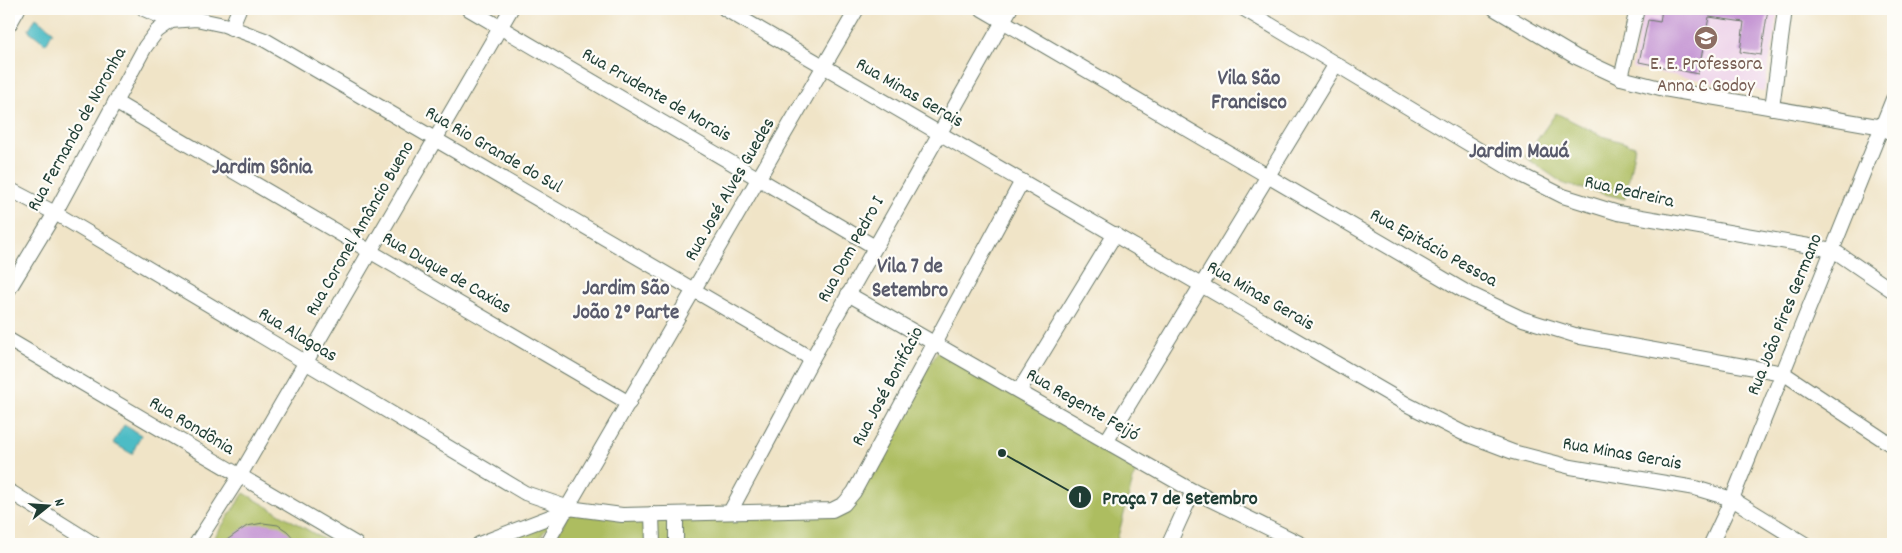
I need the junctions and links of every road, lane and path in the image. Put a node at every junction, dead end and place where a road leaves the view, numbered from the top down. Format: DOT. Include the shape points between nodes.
graph roads {
  1 [pos="18,9"];
  2 [pos="144,9"];
  3 [pos="239,9"];
  4 [pos="469,9"];
  5 [pos="511,9"];
  6 [pos="725,9"];
  7 [pos="857,9"];
  8 [pos="982,9"];
  9 [pos="1246,9"];
  10 [pos="1495,9"];
  11 [pos="1637,9"];
  12 [pos="1786,9"];
  13 [pos="1006,15"];
  14 [pos="171,21"];
  15 [pos="9,25"];
  16 [pos="500,27"];
  17 [pos="231,28"];
  18 [pos="1336,64"];
  19 [pos="824,66"];
  20 [pos="1622,78"];
  21 [pos="1893,100"];
  22 [pos="115,102"];
  23 [pos="1772,108"];
  24 [pos="1888,130"];
  25 [pos="939,133"];
  26 [pos="435,140"];
  27 [pos="1268,176"];
  28 [pos="759,178"];
  29 [pos="1022,181"];
  30 [pos="9,188"];
  31 [pos="55,213"];
  32 [pos="1114,234"];
  33 [pos="875,247"];
  34 [pos="1833,250"];
  35 [pos="370,251"];
  36 [pos="1201,285"];
  37 [pos="9,289"];
  38 [pos="1893,290"];
  39 [pos="694,291"];
  40 [pos="848,294"];
  41 [pos="9,340"];
  42 [pos="935,343"];
  43 [pos="812,359"];
  44 [pos="305,363"];
  45 [pos="1783,373"];
  46 [pos="1019,391"];
  47 [pos="629,403"];
  48 [pos="1106,442"];
  49 [pos="1893,446"];
  50 [pos="239,477"];
  51 [pos="1193,491"];
  52 [pos="9,492"];
  53 [pos="1732,499"];
  54 [pos="844,504"];
  55 [pos="568,509"];
  56 [pos="730,512"];
  57 [pos="652,514"];
  58 [pos="676,514"];
  59 [pos="94,544"];
  60 [pos="196,544"];
  61 [pos="356,544"];
  62 [pos="479,544"];
  63 [pos="546,544"];
  64 [pos="653,544"];
  65 [pos="676,544"];
  66 [pos="1169,544"];
  67 [pos="1301,544"];
  68 [pos="1711,544"];
  69 [pos="1805,544"];
  1 -- 15 [label="street"];
  2 -- 14 [label="street, Rua Rio Grande do Sul"];
  3 -- 17 [label="street"];
  4 -- 16 [label="street, Rua Prudente de Morais"];
  5 -- 16 [label="street, Rua Coronel Amâncio Bueno"];
  6 -- 19 [label="street, Rua Minas Gerais"];
  7 -- 19 [label="street, Rua José Alves Guedes"];
  8 -- 13 [label="street, Rua Epitácio Pessoa"];
  9 -- 18 [label="street, Rua Pedreira"];
  10 -- 20 [label="street" via="1576,56"];
  11 -- 20 [label="street"];
  12 -- 23 [label="street"];
  13 -- 25 [label="street, Rua Dom Pedro I"];
  13 -- 27 [label="street, Rua Epitácio Pessoa"];
  14 -- 17 [label="street, Rua Rio Grande do Sul" via="196,19"];
  14 -- 22 [label="street, Rua Fernando de Noronha" via="157,31 145,47"];
  16 -- 26 [label="street, Rua Coronel Amâncio Bueno"];
  16 -- 28 [label="street, Rua Prudente de Morais"];
  17 -- 26 [label="street, Rua Rio Grande do Sul" via="265,40"];
  18 -- 27 [label="street"];
  18 -- 34 [label="street, Rua Pedreira" via="1519,174 1563,196 1618,213"];
  19 -- 25 [label="street, Rua Minas Gerais"];
  19 -- 28 [label="street, Rua José Alves Guedes"];
  20 -- 23 [label="street" via="1664,89"];
  21 -- 24 [label="street, Rua João Pires Germano"];
  22 -- 31 [label="street, Rua Fernando de Noronha"];
  22 -- 35 [label="street, Rua Duque de Caxias"];
  23 -- 24 [label="street"];
  24 -- 34 [label="street, Rua João Pires Germano"];
  25 -- 29 [label="street, Rua Minas Gerais"];
  25 -- 33 [label="street, Rua Dom Pedro I"];
  26 -- 35 [label="street, Rua Coronel Amâncio Bueno"];
  26 -- 39 [label="street, Rua Rio Grande do Sul"];
  27 -- 36 [label="street"];
  27 -- 45 [label="street, Rua Epitácio Pessoa" via="1466,292 1523,319 1581,337"];
  28 -- 33 [label="street, Rua Prudente de Morais"];
  28 -- 39 [label="street, Rua José Alves Guedes"];
  29 -- 32 [label="street, Rua Minas Gerais"];
  29 -- 42 [label="street, Rua José Bonifácio"];
  30 -- 31 [label="street, Rua Alagoas"];
  31 -- 37 [label="street, Rua Fernando de Noronha"];
  31 -- 44 [label="street, Rua Alagoas"];
  32 -- 36 [label="street, Rua Minas Gerais"];
  32 -- 46 [label="street"];
  33 -- 40 [label="street, Rua Dom Pedro I"];
  34 -- 38 [label="street, Rua Pedreira"];
  34 -- 45 [label="street, Rua João Pires Germano"];
  35 -- 44 [label="street, Rua Coronel Amâncio Bueno"];
  35 -- 47 [label="street, Rua Duque de Caxias"];
  36 -- 48 [label="street"];
  36 -- 53 [label="street, Rua Minas Gerais" via="1408,405 1463,433 1513,452 1571,467 1695,488"];
  39 -- 43 [label="street, Rua Rio Grande do Sul"];
  39 -- 47 [label="street, Rua José Alves Guedes"];
  40 -- 42 [label="street, Rua Regente Feijó"];
  40 -- 43 [label="street, Rua Dom Pedro I"];
  41 -- 50 [label="street, Rua Rondônia"];
  42 -- 46 [label="street, Rua Regente Feijó"];
  42 -- 54 [label="street, Rua José Bonifácio" via="854,492"];
  43 -- 56 [label="street, Rua Dom Pedro I"];
  44 -- 50 [label="street, Rua Coronel Amâncio Bueno"];
  44 -- 55 [label="street, Rua Alagoas" via="525,493"];
  45 -- 49 [label="street, Rua Epitácio Pessoa"];
  45 -- 53 [label="street, Rua João Pires Germano"];
  46 -- 48 [label="street, Rua Regente Feijó"];
  47 -- 55 [label="street, Rua José Alves Guedes"];
  48 -- 51 [label="street, Rua Regente Feijó"];
  50 -- 60 [label="street, Rua Coronel Amâncio Bueno"];
  50 -- 61 [label="street, Rua Rondônia"];
  51 -- 66 [label="street"];
  51 -- 67 [label="street, Rua Regente Feijó"];
  52 -- 59 [label="street"];
  53 -- 68 [label="street, Rua João Pires Germano"];
  53 -- 69 [label="street, Rua Minas Gerais"];
  54 -- 56 [label="street, Rua Alagoas" via="832,510"];
  55 -- 57 [label="street, Rua Alagoas" via="622,515"];
  55 -- 62 [label="street"];
  55 -- 63 [label="street, Rua José Alves Guedes"];
  56 -- 58 [label="street, Rua Alagoas"];
  57 -- 58 [label="street, Rua Alagoas"];
  57 -- 64 [label="street"];
  58 -- 65 [label="street"];
}
